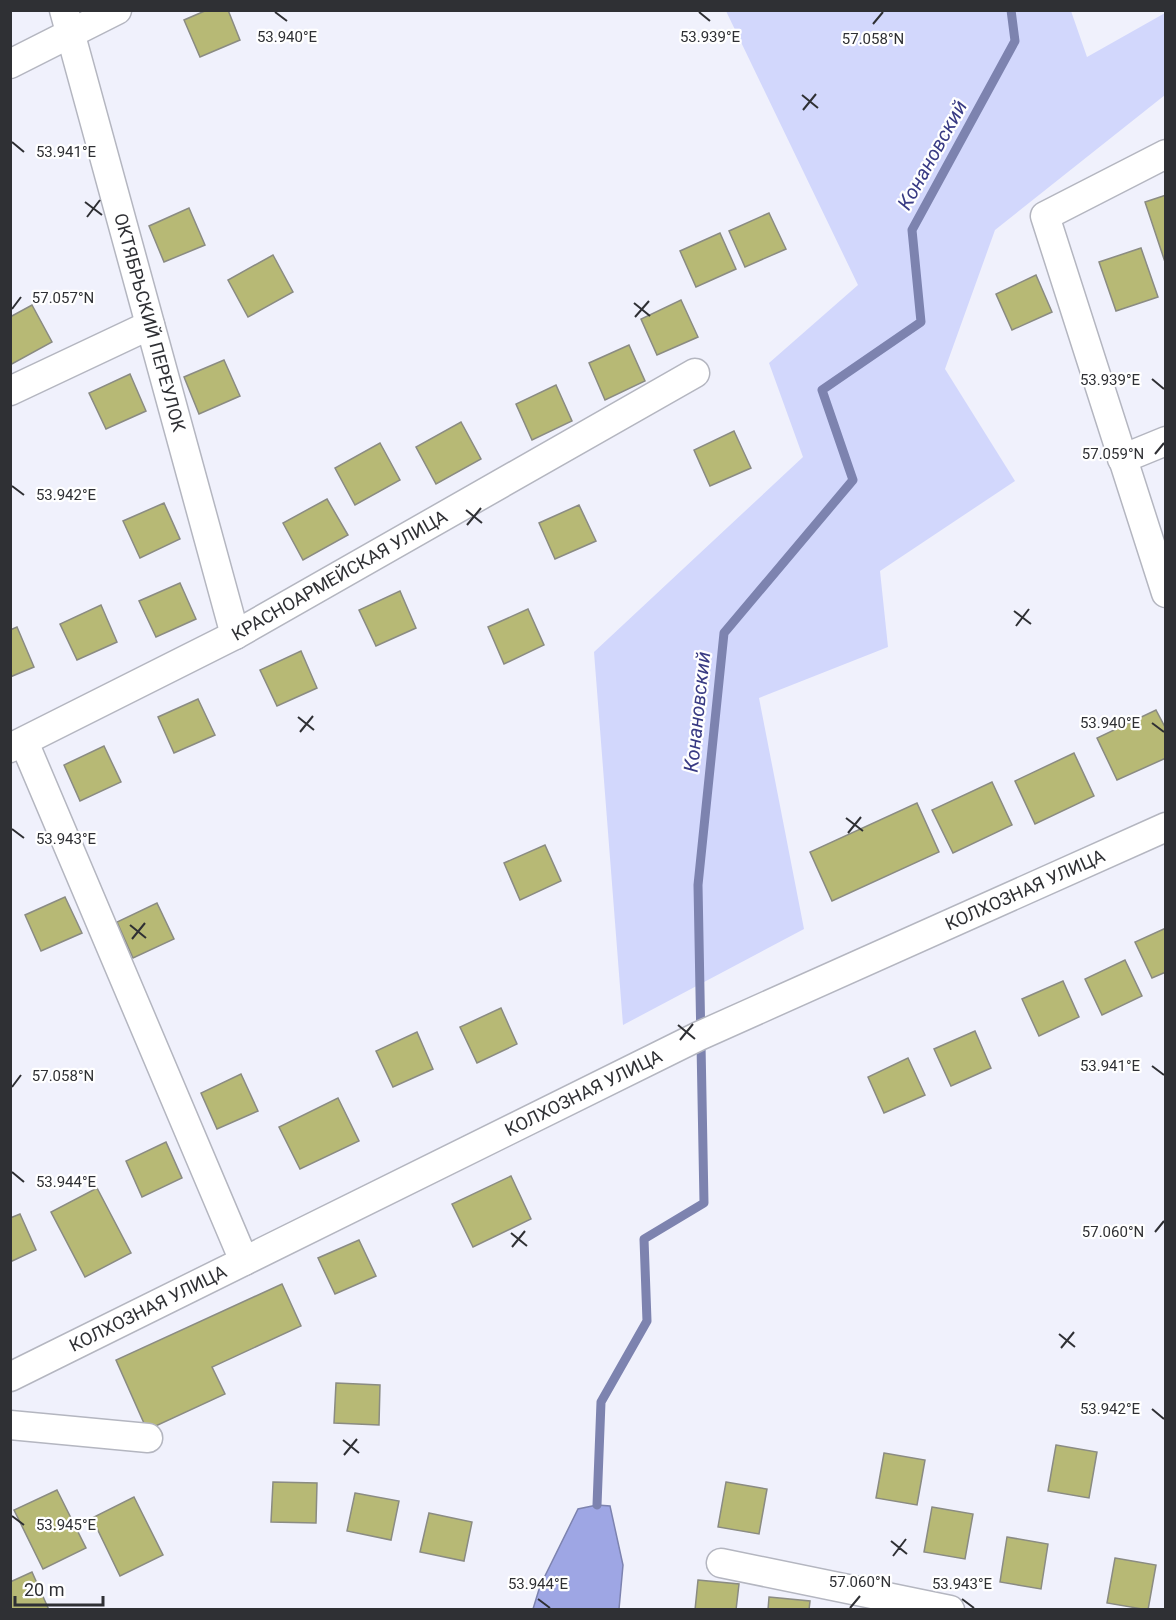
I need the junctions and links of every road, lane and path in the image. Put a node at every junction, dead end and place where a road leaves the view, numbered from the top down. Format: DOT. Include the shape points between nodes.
graph roads {
  1 [pos="117,10"];
  2 [pos="67,22"];
  3 [pos="10,64"];
  4 [pos="1166,154"];
  5 [pos="150,325"];
  6 [pos="695,373"];
  7 [pos="10,391"];
  8 [pos="1166,441"];
  9 [pos="1122,459"];
  10 [pos="1166,593"];
  11 [pos="235,635"];
  12 [pos="17,745"];
  13 [pos="1166,827"];
  14 [pos="244,1261"];
  15 [pos="10,1377"];
  16 [pos="10,1425"];
  17 [pos="148,1438"];
  18 [pos="721,1563"];
  19 [pos="950,1610"];
  1 -- 2 [label="street"];
  2 -- 3 [label="street"];
  2 -- 5 [label="street, ОКТЯБРЬСКИЙ ПЕРЕУЛОК"];
  4 -- 9 [label="street" via="1045,216"];
  5 -- 7 [label="street"];
  5 -- 11 [label="street, ОКТЯБРЬСКИЙ ПЕРЕУЛОК"];
  6 -- 11 [label="street, КРАСНОАРМЕЙСКАЯ УЛИЦА"];
  8 -- 9 [label="street"];
  9 -- 10 [label="street"];
  11 -- 12 [label="street, КРАСНОАРМЕЙСКАЯ УЛИЦА"];
  12 -- 14 [label="street"];
  13 -- 14 [label="street, КОЛХОЗНАЯ УЛИЦА" via="709,1031"];
  14 -- 15 [label="street, КОЛХОЗНАЯ УЛИЦА"];
  16 -- 17 [label="street"];
  18 -- 19 [label="street"];
}
